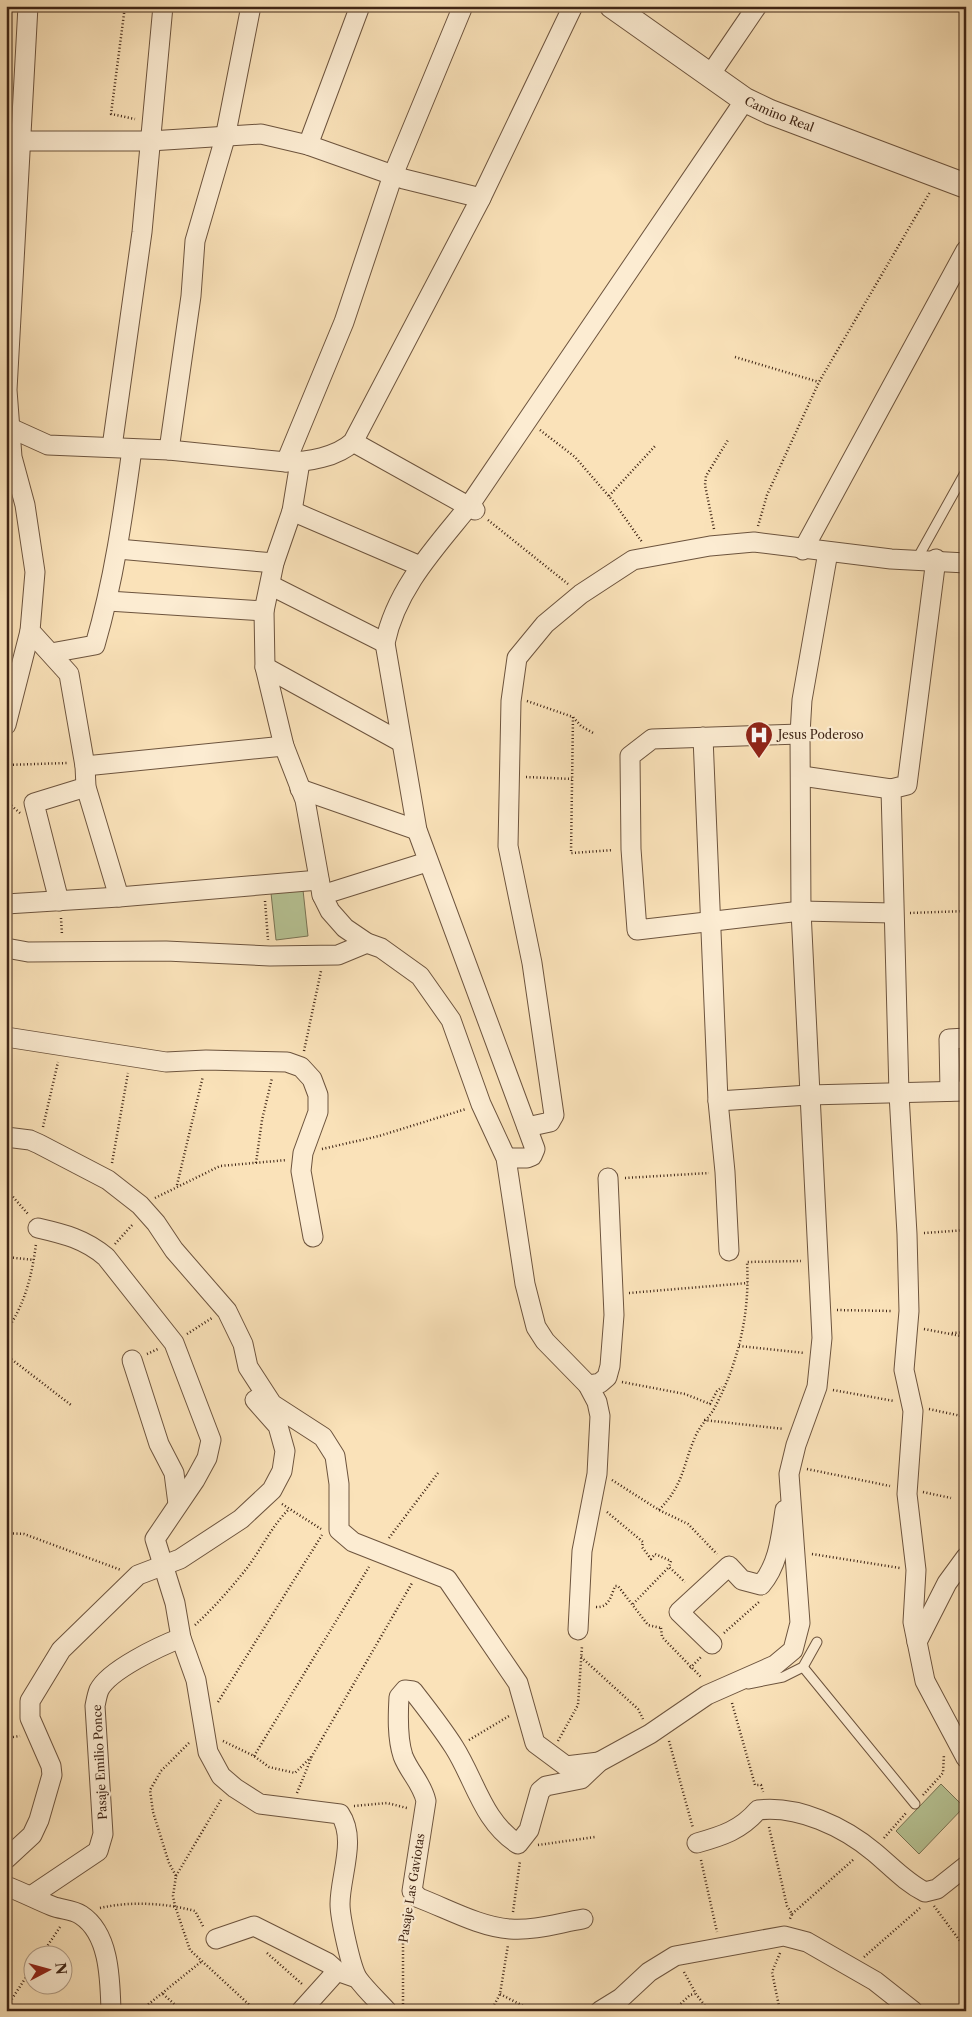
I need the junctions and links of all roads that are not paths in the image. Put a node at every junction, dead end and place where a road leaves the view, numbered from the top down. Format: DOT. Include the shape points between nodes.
graph roads {
  1 [pos="28,6"];
  2 [pos="163,6"];
  3 [pos="251,6"];
  4 [pos="360,6"];
  5 [pos="463,6"];
  6 [pos="573,6"];
  7 [pos="612,6"];
  8 [pos="757,6"];
  9 [pos="710,75"];
  10 [pos="745,100"];
  11 [pos="225,138"];
  12 [pos="13,141"];
  13 [pos="150,141"];
  14 [pos="308,145"];
  15 [pos="393,175"];
  16 [pos="966,186"];
  17 [pos="481,198"];
  18 [pos="966,250"];
  19 [pos="8,427"];
  20 [pos="353,442"];
  21 [pos="112,447"];
  22 [pos="132,448"];
  23 [pos="170,450"];
  24 [pos="293,462"];
  25 [pos="966,471"];
  26 [pos="472,508"];
  27 [pos="292,511"];
  28 [pos="118,550"];
  29 [pos="803,550"];
  30 [pos="828,552"];
  31 [pos="916,559"];
  32 [pos="936,559"];
  33 [pos="966,563"];
  34 [pos="274,564"];
  35 [pos="420,566"];
  36 [pos="270,585"];
  37 [pos="108,601"];
  38 [pos="264,611"];
  39 [pos="30,631"];
  40 [pos="385,643"];
  41 [pos="51,653"];
  42 [pos="265,667"];
  43 [pos="6,724"];
  44 [pos="800,734"];
  45 [pos="703,736"];
  46 [pos="401,742"];
  47 [pos="284,746"];
  48 [pos="85,764"];
  49 [pos="802,776"];
  50 [pos="86,787"];
  51 [pos="300,789"];
  52 [pos="891,789"];
  53 [pos="417,830"];
  54 [pos="428,862"];
  55 [pos="320,887"];
  56 [pos="118,898"];
  57 [pos="59,901"];
  58 [pos="6,904"];
  59 [pos="801,911"];
  60 [pos="893,913"];
  61 [pos="710,922"];
  62 [pos="367,943"];
  63 [pos="6,948"];
  64 [pos="6,1037"];
  65 [pos="966,1038"];
  66 [pos="958,1091"];
  67 [pos="899,1094"];
  68 [pos="809,1096"];
  69 [pos="718,1101"];
  70 [pos="527,1127"];
  71 [pos="6,1137"];
  72 [pos="506,1158"];
  73 [pos="608,1178"];
  74 [pos="38,1228"];
  75 [pos="313,1237"];
  76 [pos="729,1251"];
  77 [pos="132,1360"];
  78 [pos="248,1367"];
  79 [pos="588,1386"];
  80 [pos="790,1470"];
  81 [pos="178,1504"];
  82 [pos="966,1556"];
  83 [pos="162,1566"];
  84 [pos="578,1630"];
  85 [pos="181,1638"];
  86 [pos="817,1642"];
  87 [pos="917,1642"];
  88 [pos="712,1644"];
  89 [pos="803,1667"];
  90 [pos="728,1687"];
  91 [pos="966,1758"];
  92 [pos="599,1762"];
  93 [pos="915,1804"];
  94 [pos="697,1843"];
  95 [pos="6,1859"];
  96 [pos="966,1866"];
  97 [pos="6,1886"];
  98 [pos="31,1896"];
  99 [pos="583,1919"];
  100 [pos="216,1939"];
  101 [pos="338,1971"];
  102 [pos="357,1978"];
  103 [pos="111,2011"];
  104 [pos="301,2011"];
  105 [pos="386,2011"];
  106 [pos="600,2011"];
  107 [pos="913,2011"];
  1 -- 12 [label="street"];
  2 -- 13 [label="street"];
  3 -- 11 [label="street"];
  4 -- 14 [label="street"];
  5 -- 15 [label="street"];
  6 -- 17 [label="street"];
  7 -- 9 [label="street, Camino Real"];
  8 -- 9 [label="street"];
  9 -- 10 [label="street, Camino Real"];
  10 -- 16 [label="street, Camino Real"];
  10 -- 26 [label="street" via="527,420"];
  11 -- 13 [label="street"];
  11 -- 14 [label="street" via="261,134"];
  11 -- 23 [label="street" via="195,241 191,296"];
  12 -- 13 [label="street"];
  12 -- 19 [label="street"];
  13 -- 21 [label="street" via="142,232"];
  14 -- 15 [label="street"];
  15 -- 17 [label="street"];
  15 -- 24 [label="street"];
  17 -- 20 [label="street"];
  18 -- 29 [label="street"];
  19 -- 21 [label="street" via="48,445"];
  19 -- 39 [label="street" via="35,572"];
  20 -- 24 [label="street" via="344,450"];
  20 -- 26 [label="street"];
  21 -- 22 [label="street"];
  22 -- 23 [label="street"];
  22 -- 28 [label="street"];
  23 -- 24 [label="street"];
  24 -- 27 [label="street"];
  25 -- 31 [label="lane"];
  26 -- 35 [label="street"];
  27 -- 34 [label="street"];
  27 -- 35 [label="street"];
  28 -- 34 [label="street"];
  28 -- 37 [label="street"];
  29 -- 30 [label="street"];
  29 -- 70 [label="street" via="754,542 633,560 581,594 545,624 517,658 512,696 508,846 532,963 554,1115 550,1122"];
  30 -- 31 [label="street"];
  30 -- 44 [label="street" via="802,700"];
  31 -- 32 [label="street"];
  32 -- 33 [label="street"];
  32 -- 52 [label="street" via="907,785"];
  34 -- 36 [label="street"];
  35 -- 40 [label="street" via="388,627"];
  36 -- 38 [label="street"];
  36 -- 40 [label="street"];
  37 -- 38 [label="street"];
  37 -- 41 [label="street" via="95,645"];
  38 -- 42 [label="street"];
  39 -- 41 [label="street"];
  39 -- 43 [label="street"];
  40 -- 46 [label="street"];
  41 -- 48 [label="street" via="69,674"];
  42 -- 46 [label="street"];
  42 -- 47 [label="street"];
  44 -- 45 [label="street"];
  44 -- 49 [label="street"];
  45 -- 61 [label="street"];
  45 -- 61 [label="street" via="652,739 630,756 631,849 637,930"];
  46 -- 53 [label="street"];
  47 -- 48 [label="street"];
  47 -- 51 [label="street"];
  48 -- 50 [label="street"];
  49 -- 52 [label="street"];
  49 -- 59 [label="street"];
  50 -- 56 [label="street"];
  50 -- 57 [label="street" via="34,803"];
  51 -- 53 [label="street"];
  51 -- 55 [label="street" via="305,800"];
  52 -- 60 [label="street"];
  53 -- 54 [label="street"];
  54 -- 55 [label="street"];
  54 -- 70 [label="street"];
  55 -- 56 [label="street" via="263,884"];
  55 -- 62 [label="street" via="330,911 345,928"];
  56 -- 57 [label="street"];
  57 -- 58 [label="street"];
  59 -- 60 [label="street"];
  59 -- 61 [label="street"];
  59 -- 68 [label="street"];
  60 -- 67 [label="street"];
  61 -- 69 [label="street"];
  62 -- 63 [label="street" via="338,955 270,956 166,951 28,952"];
  62 -- 72 [label="street" via="407,964 435,994 451,1020 481,1104"];
  64 -- 75 [label="street" via="166,1062 287,1062 301,1067 312,1079 318,1095 318,1112 301,1171"];
  65 -- 66 [label="street" via="949,1039"];
  66 -- 67 [label="street"];
  67 -- 68 [label="street"];
  67 -- 87 [label="street" via="907,1234 908,1319 904,1370 912,1405 908,1490 916,1570 913,1622"];
  68 -- 69 [label="street"];
  68 -- 80 [label="street" via="821,1309 820,1355 817,1387"];
  69 -- 76 [label="street"];
  70 -- 72 [label="street" via="535,1149 532,1156"];
  71 -- 78 [label="street" via="40,1144 108,1180 139,1204 227,1311 243,1344"];
  72 -- 79 [label="street" via="525,1284 536,1327 545,1341"];
  73 -- 79 [label="street" via="613,1294 610,1366 607,1377"];
  74 -- 81 [label="street" via="73,1236 106,1257 174,1343 211,1440 207,1458"];
  77 -- 81 [label="street" via="158,1444 174,1473"];
  78 -- 83 [label="street" via="255,1400 278,1426 284,1451 282,1471 268,1494 241,1519 180,1559"];
  78 -- 92 [label="street" via="272,1404 323,1437 335,1456 339,1530 353,1542 377,1553 447,1579 518,1683 535,1742 566,1766"];
  79 -- 84 [label="street" via="600,1416 596,1474 582,1551"];
  80 -- 88 [label="street" via="780,1547 768,1577 761,1585 753,1584 742,1580 729,1566 679,1612"];
  80 -- 90 [label="street" via="800,1623 793,1650 775,1665"];
  81 -- 83 [label="street" via="155,1539"];
  82 -- 87 [label="street"];
  83 -- 85 [label="street"];
  83 -- 95 [label="street" via="138,1575 61,1650 30,1701 30,1718 52,1775 32,1835"];
  85 -- 98 [label="street, Pasaje Emilio Ponce" via="152,1649 108,1679 99,1690 95,1706 103,1834 98,1851"];
  85 -- 102 [label="street" via="210,1733 208,1752 221,1776 260,1804 340,1814 347,1824 340,1905"];
  86 -- 89 [label="lane"];
  87 -- 91 [label="street" via="925,1680"];
  89 -- 90 [label="lane" via="783,1677"];
  89 -- 93 [label="lane"];
  90 -- 92 [label="street" via="707,1695 657,1729"];
  92 -- 99 [label="street, Pasaje Las Gaviotas" via="581,1779 546,1786 540,1791 529,1830 518,1844 486,1811 455,1748 413,1691 404,1690 399,1697 403,1757 424,1790 426,1801 412,1891 419,1898 510,1929"];
  94 -- 96 [label="street" via="725,1835 747,1824 758,1810 771,1808 792,1810 824,1822 874,1851 927,1896"];
  97 -- 98 [label="street"];
  98 -- 103 [label="street" via="77,1913 98,1934 109,1970"];
  100 -- 101 [label="street" via="254,1926"];
  101 -- 102 [label="street"];
  101 -- 104 [label="street"];
  102 -- 105 [label="street"];
  106 -- 107 [label="street" via="675,1956 784,1936 807,1942 851,1967"];
}
